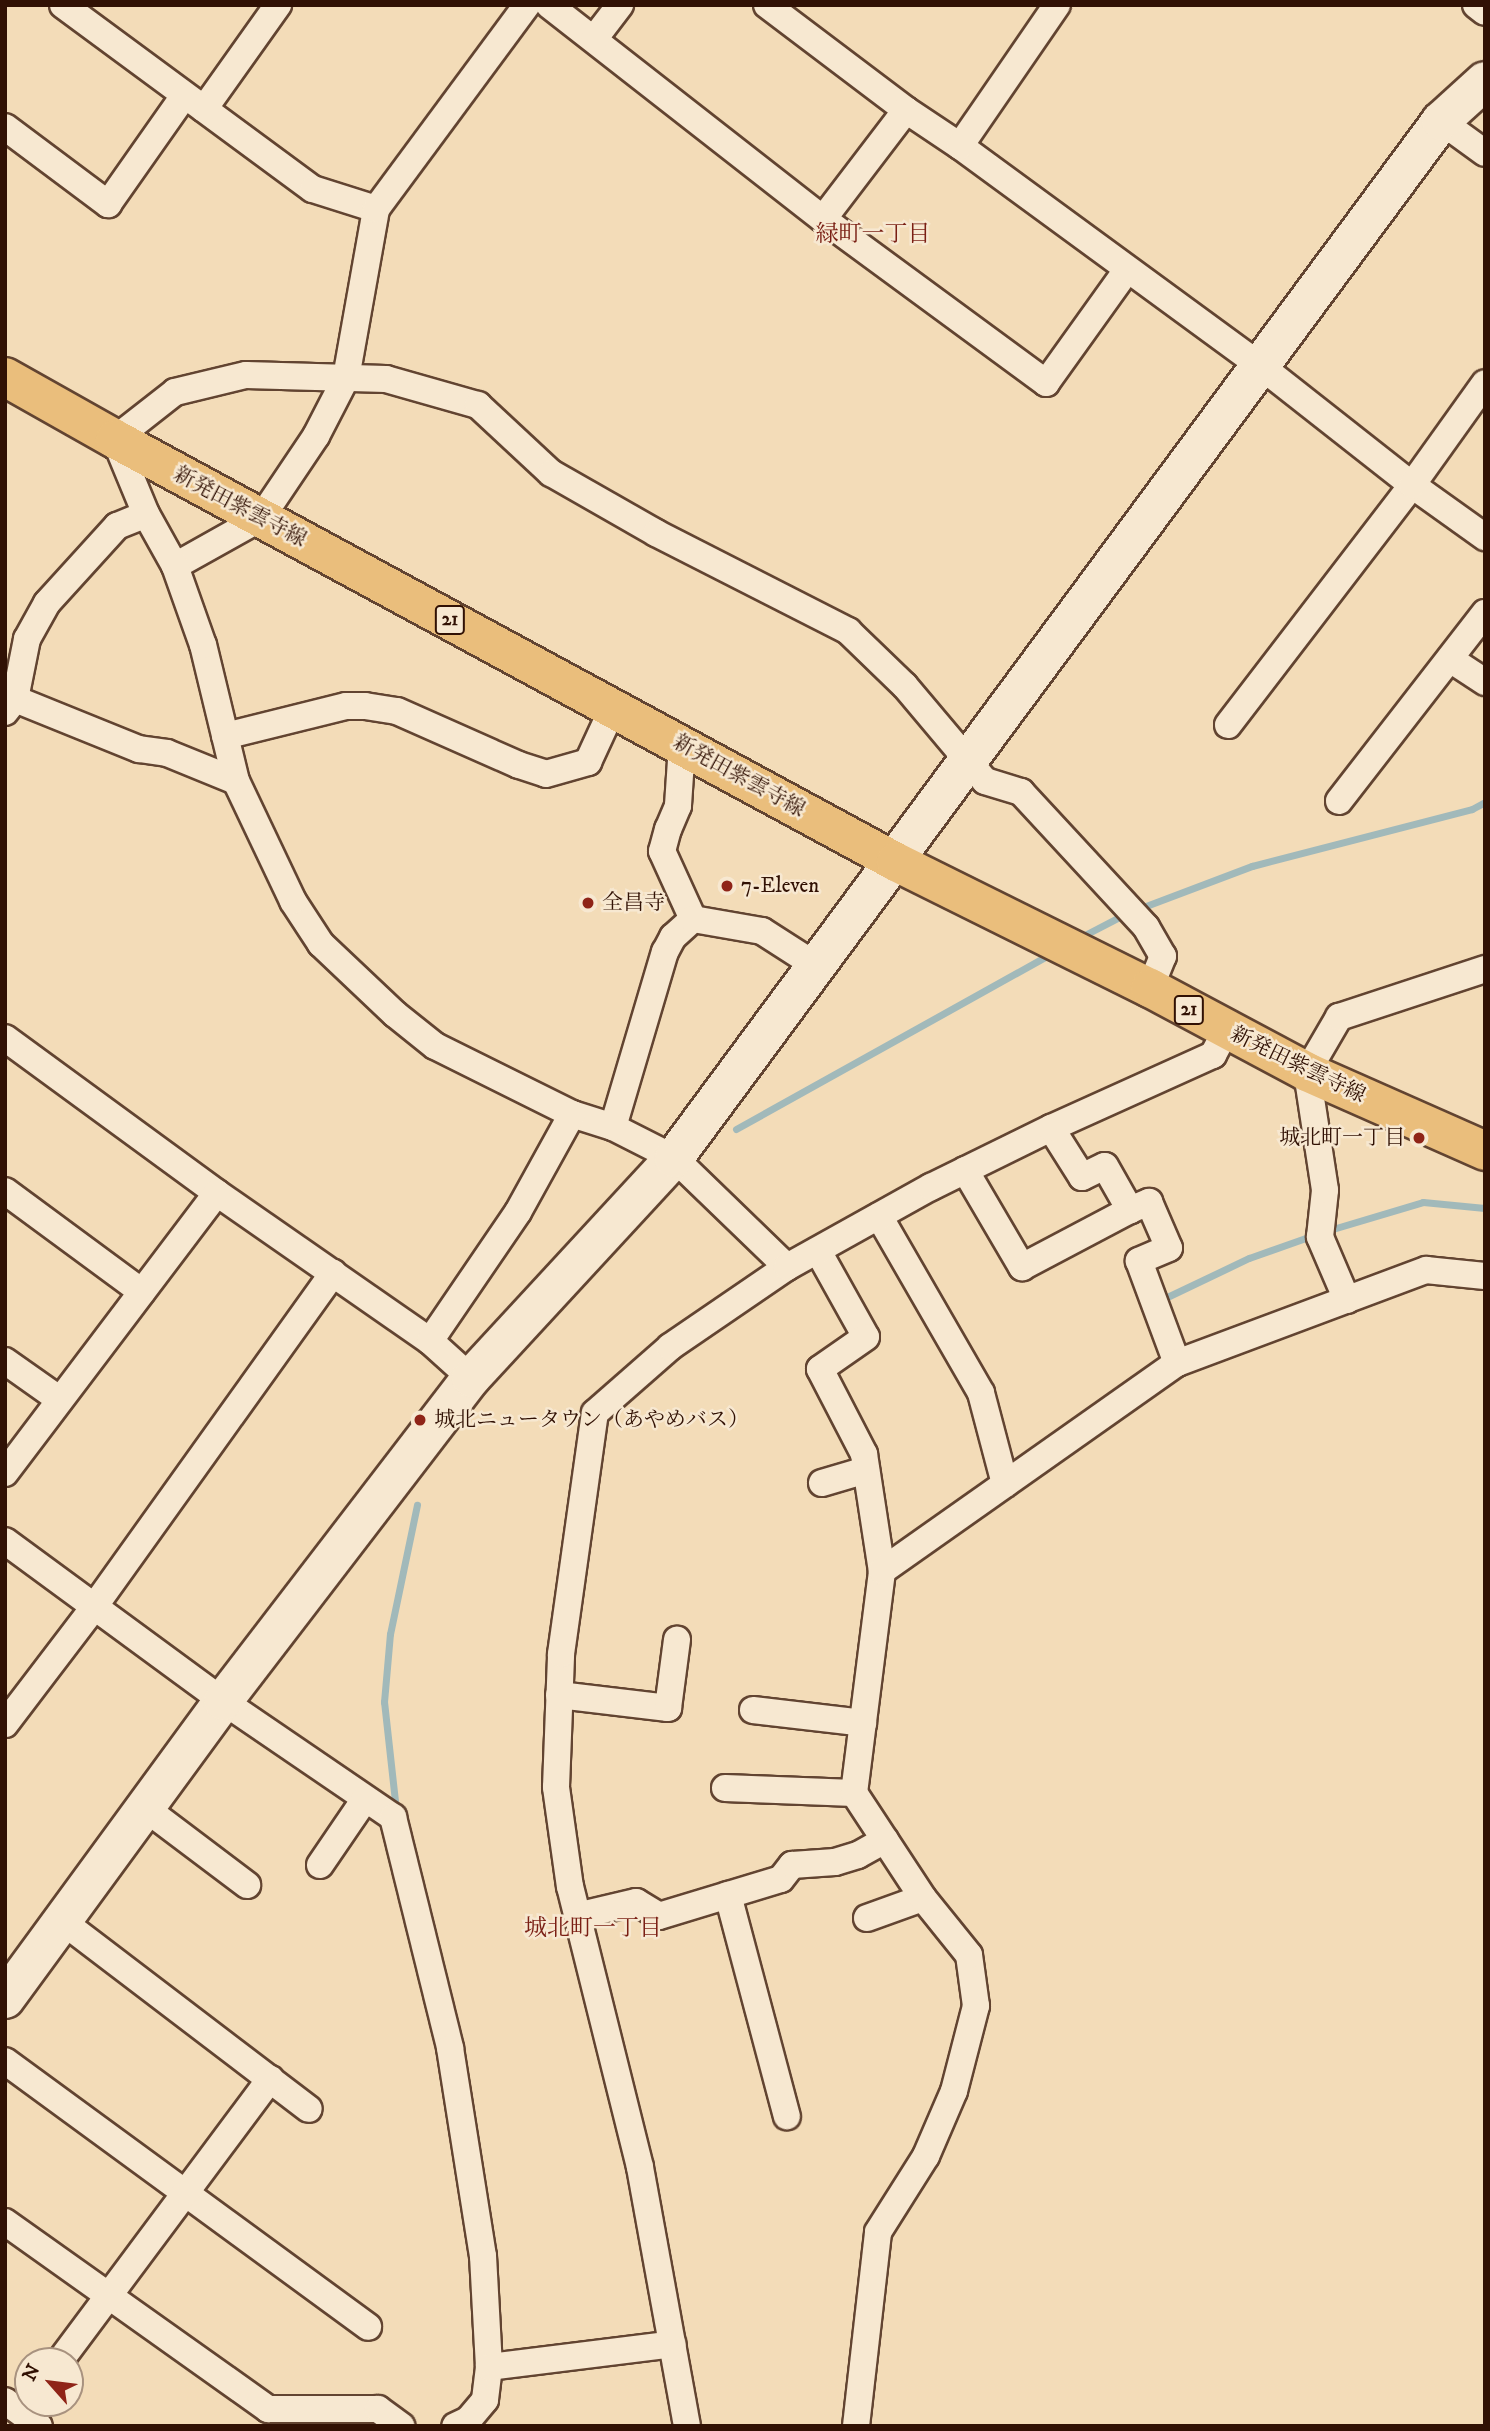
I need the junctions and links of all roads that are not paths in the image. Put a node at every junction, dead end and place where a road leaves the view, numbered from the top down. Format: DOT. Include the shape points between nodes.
graph roads {
  1 [pos="63,5"];
  2 [pos="278,5"];
  3 [pos="527,5"];
  4 [pos="549,5"];
  5 [pos="620,5"];
  6 [pos="766,5"];
  7 [pos="1057,5"];
  8 [pos="1476,5"];
  9 [pos="1485,12"];
  10 [pos="94,14"];
  11 [pos="594,38"];
  12 [pos="1485,81"];
  13 [pos="194,103"];
  14 [pos="906,110"];
  15 [pos="1441,121"];
  16 [pos="5,127"];
  17 [pos="960,146"];
  18 [pos="1485,153"];
  19 [pos="376,209"];
  20 [pos="823,219"];
  21 [pos="1127,270"];
  22 [pos="1262,367"];
  23 [pos="5,377"];
  24 [pos="346,378"];
  25 [pos="1485,383"];
  26 [pos="115,439"];
  27 [pos="1412,485"];
  28 [pos="146,514"];
  29 [pos="261,518"];
  30 [pos="1485,537"];
  31 [pos="175,566"];
  32 [pos="1485,613"];
  33 [pos="1450,659"];
  34 [pos="1485,682"];
  35 [pos="10,706"];
  36 [pos="613,708"];
  37 [pos="1228,725"];
  38 [pos="225,736"];
  39 [pos="682,745"];
  40 [pos="967,759"];
  41 [pos="236,781"];
  42 [pos="1339,801"];
  43 [pos="896,862"];
  44 [pos="693,919"];
  45 [pos="815,965"];
  46 [pos="1485,969"];
  47 [pos="1150,988"];
  48 [pos="1226,1031"];
  49 [pos="5,1038"];
  50 [pos="1307,1072"];
  51 [pos="572,1114"];
  52 [pos="613,1127"];
  53 [pos="1051,1128"];
  54 [pos="1485,1150"];
  55 [pos="674,1158"];
  56 [pos="965,1170"];
  57 [pos="5,1191"];
  58 [pos="217,1193"];
  59 [pos="1130,1210"];
  60 [pos="879,1216"];
  61 [pos="818,1251"];
  62 [pos="787,1267"];
  63 [pos="333,1273"];
  64 [pos="1485,1276"];
  65 [pos="142,1293"];
  66 [pos="1347,1300"];
  67 [pos="430,1341"];
  68 [pos="5,1361"];
  69 [pos="1177,1363"];
  70 [pos="471,1378"];
  71 [pos="60,1400"];
  72 [pos="866,1471"];
  73 [pos="5,1473"];
  74 [pos="822,1483"];
  75 [pos="1005,1484"];
  76 [pos="5,1541"];
  77 [pos="882,1571"];
  78 [pos="94,1607"];
  79 [pos="677,1640"];
  80 [pos="559,1695"];
  81 [pos="223,1702"];
  82 [pos="753,1710"];
  83 [pos="6,1722"];
  84 [pos="863,1723"];
  85 [pos="725,1787"];
  86 [pos="854,1793"];
  87 [pos="365,1798"];
  88 [pos="145,1808"];
  89 [pos="885,1840"];
  90 [pos="320,1865"];
  91 [pos="247,1885"];
  92 [pos="728,1895"];
  93 [pos="923,1898"];
  94 [pos="577,1916"];
  95 [pos="867,1918"];
  96 [pos="62,1921"];
  97 [pos="5,1999"];
  98 [pos="5,2061"];
  99 [pos="270,2079"];
  100 [pos="309,2109"];
  101 [pos="787,2116"];
  102 [pos="184,2194"];
  103 [pos="5,2222"];
  104 [pos="109,2295"];
  105 [pos="368,2327"];
  106 [pos="673,2344"];
  107 [pos="70,2347"];
  108 [pos="489,2367"];
  109 [pos="401,2426"];
  110 [pos="455,2426"];
  111 [pos="687,2426"];
  112 [pos="856,2426"];
  1 -- 10 [label="street"];
  2 -- 13 [label="street"];
  3 -- 19 [label="street"];
  4 -- 11 [label="street"];
  5 -- 11 [label="street"];
  6 -- 14 [label="street"];
  7 -- 17 [label="street"];
  8 -- 9 [label="street"];
  10 -- 13 [label="street"];
  11 -- 20 [label="street"];
  12 -- 15 [label="street"];
  13 -- 16 [label="street" via="108,204"];
  13 -- 19 [label="street" via="313,189"];
  14 -- 17 [label="street"];
  14 -- 20 [label="street"];
  15 -- 18 [label="street"];
  15 -- 22 [label="street"];
  17 -- 21 [label="street"];
  19 -- 24 [label="street"];
  20 -- 21 [label="street" via="1046,383"];
  21 -- 22 [label="street"];
  22 -- 27 [label="street"];
  22 -- 40 [label="street"];
  23 -- 26 [label="main road, 新発田紫雲寺線 / 21"];
  24 -- 26 [label="street" via="246,375 175,392"];
  24 -- 29 [label="street" via="317,436"];
  24 -- 40 [label="street" via="386,379 478,405 551,473 656,533 848,631 905,687"];
  25 -- 27 [label="street"];
  26 -- 28 [label="street"];
  26 -- 29 [label="main road, 新発田紫雲寺線 / 21"];
  27 -- 30 [label="street"];
  27 -- 37 [label="street"];
  28 -- 31 [label="street"];
  28 -- 35 [label="street" via="117,527 47,603 27,639"];
  29 -- 31 [label="street"];
  29 -- 36 [label="main road, 新発田紫雲寺線 / 21"];
  31 -- 38 [label="street" via="203,645"];
  32 -- 33 [label="street"];
  33 -- 34 [label="street"];
  33 -- 42 [label="street"];
  35 -- 41 [label="street" via="139,749 167,753"];
  36 -- 38 [label="street" via="588,762 546,774 397,711 365,706 346,706"];
  36 -- 39 [label="main road, 新発田紫雲寺線 / 21"];
  38 -- 41 [label="street"];
  39 -- 43 [label="main road, 新発田紫雲寺線 / 21"];
  39 -- 44 [label="street" via="678,806 662,851"];
  40 -- 43 [label="street"];
  40 -- 47 [label="street" via="985,781 1021,792 1146,927 1163,956"];
  41 -- 51 [label="street" via="293,901 321,944 435,1046"];
  43 -- 45 [label="street"];
  43 -- 47 [label="main road, 新発田紫雲寺線 / 21"];
  44 -- 45 [label="street" via="762,931"];
  44 -- 52 [label="street" via="673,937 665,952"];
  45 -- 55 [label="street"];
  46 -- 50 [label="street" via="1339,1017"];
  47 -- 48 [label="main road, 新発田紫雲寺線 / 21"];
  48 -- 50 [label="main road, 新発田紫雲寺線 / 21"];
  48 -- 53 [label="street" via="1213,1055"];
  49 -- 58 [label="street"];
  50 -- 54 [label="main road, 新発田紫雲寺線 / 21"];
  50 -- 66 [label="street" via="1325,1190 1320,1237"];
  51 -- 52 [label="street"];
  51 -- 67 [label="street" via="518,1212"];
  52 -- 55 [label="street"];
  53 -- 56 [label="street"];
  53 -- 59 [label="street" via="1082,1177 1105,1166"];
  55 -- 62 [label="street"];
  55 -- 70 [label="street"];
  56 -- 59 [label="street" via="1022,1267"];
  56 -- 60 [label="street"];
  57 -- 65 [label="street"];
  58 -- 63 [label="street"];
  58 -- 65 [label="street"];
  59 -- 69 [label="street" via="1149,1202 1169,1248 1139,1262"];
  60 -- 61 [label="street"];
  60 -- 75 [label="street" via="981,1393"];
  61 -- 62 [label="street"];
  61 -- 72 [label="street" via="866,1337 820,1370 864,1454"];
  62 -- 80 [label="street" via="670,1347 595,1413"];
  63 -- 67 [label="street"];
  63 -- 78 [label="street"];
  64 -- 66 [label="street" via="1426,1270"];
  65 -- 71 [label="street"];
  66 -- 69 [label="street"];
  67 -- 70 [label="street"];
  68 -- 71 [label="street"];
  69 -- 75 [label="street"];
  70 -- 81 [label="street"];
  71 -- 73 [label="street"];
  72 -- 74 [label="street"];
  72 -- 77 [label="street"];
  75 -- 77 [label="street"];
  76 -- 78 [label="street"];
  77 -- 84 [label="street"];
  78 -- 81 [label="street"];
  78 -- 83 [label="street"];
  79 -- 80 [label="street" via="668,1708"];
  80 -- 94 [label="street" via="556,1787"];
  81 -- 87 [label="street"];
  81 -- 88 [label="street"];
  82 -- 84 [label="street"];
  84 -- 86 [label="street"];
  85 -- 86 [label="street"];
  86 -- 89 [label="street"];
  87 -- 90 [label="street"];
  87 -- 108 [label="street" via="393,1817 450,2049 484,2256"];
  88 -- 91 [label="street"];
  88 -- 96 [label="street"];
  89 -- 92 [label="street" via="835,1862 792,1865 781,1879"];
  89 -- 93 [label="street"];
  92 -- 94 [label="street" via="659,1916 636,1902"];
  92 -- 101 [label="street"];
  93 -- 95 [label="street"];
  93 -- 112 [label="street" via="969,1955 976,2006 954,2091 926,2156 878,2232"];
  94 -- 106 [label="street" via="640,2167"];
  96 -- 97 [label="street"];
  96 -- 99 [label="street"];
  98 -- 102 [label="street"];
  99 -- 100 [label="street"];
  99 -- 102 [label="street"];
  102 -- 104 [label="street"];
  102 -- 105 [label="street"];
  103 -- 104 [label="street"];
  104 -- 107 [label="street"];
  104 -- 109 [label="street" via="268,2409 379,2409"];
  106 -- 108 [label="street"];
  106 -- 111 [label="street"];
  108 -- 110 [label="street" via="485,2400 468,2420"];
}
